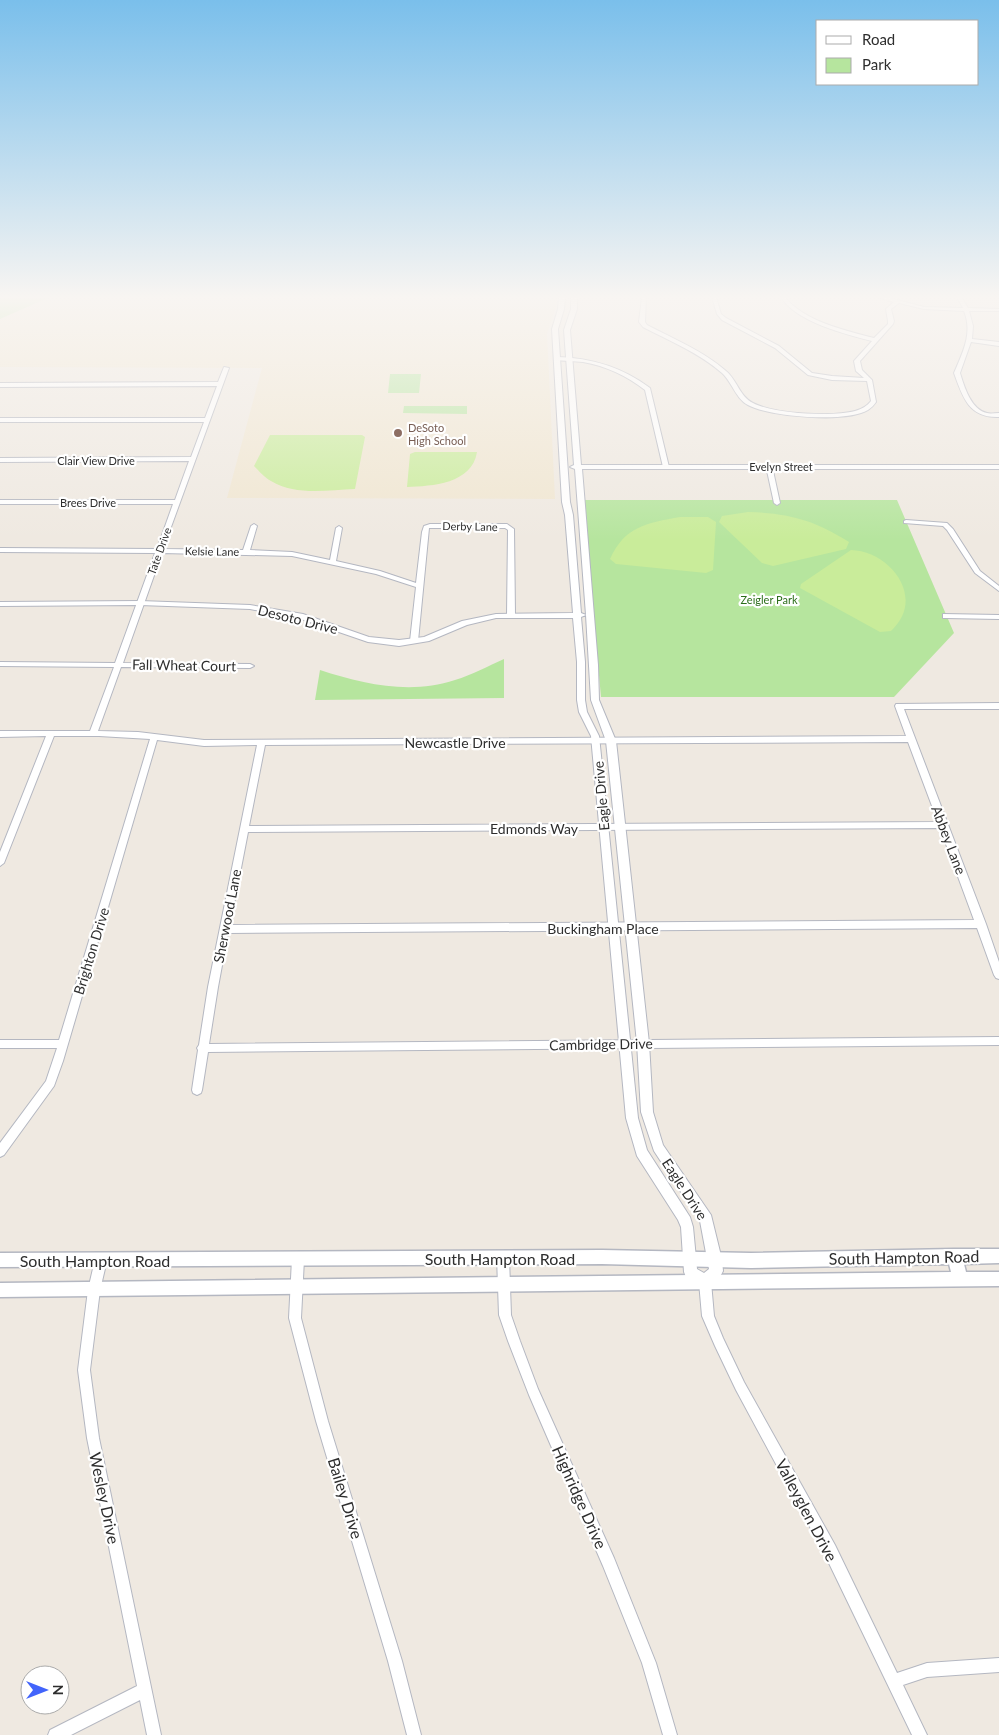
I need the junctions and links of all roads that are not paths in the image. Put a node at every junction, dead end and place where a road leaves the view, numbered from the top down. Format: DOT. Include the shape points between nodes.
graph roads {
  1 [pos="222,378"];
  2 [pos="558,378"];
  3 [pos="570,378"];
  4 [pos="632,378"];
  5 [pos="729,378"];
  6 [pos="832,378"];
  7 [pos="959,378"];
  8 [pos="868,380"];
  9 [pos="220,384"];
  10 [pos="0,385"];
  11 [pos="560,412"];
  12 [pos="573,412"];
  13 [pos="999,415"];
  14 [pos="0,420"];
  15 [pos="207,420"];
  16 [pos="193,459"];
  17 [pos="0,460"];
  18 [pos="769,466"];
  19 [pos="564,467"];
  20 [pos="577,467"];
  21 [pos="666,467"];
  22 [pos="999,467"];
  23 [pos="0,502"];
  24 [pos="177,502"];
  25 [pos="777,503"];
  26 [pos="566,504"];
  27 [pos="581,504"];
  28 [pos="906,522"];
  29 [pos="254,526"];
  30 [pos="339,528"];
  31 [pos="0,550"];
  32 [pos="159,550"];
  33 [pos="246,552"];
  34 [pos="572,556"];
  35 [pos="333,562"];
  36 [pos="420,586"];
  37 [pos="999,589"];
  38 [pos="589,596"];
  39 [pos="140,603"];
  40 [pos="0,604"];
  41 [pos="511,615"];
  42 [pos="577,615"];
  43 [pos="590,615"];
  44 [pos="945,616"];
  45 [pos="999,617"];
  46 [pos="414,641"];
  47 [pos="0,664"];
  48 [pos="118,664"];
  49 [pos="250,666"];
  50 [pos="581,700"];
  51 [pos="595,700"];
  52 [pos="999,706"];
  53 [pos="0,734"];
  54 [pos="51,734"];
  55 [pos="93,734"];
  56 [pos="154,737"];
  57 [pos="912,739"];
  58 [pos="596,741"];
  59 [pos="611,741"];
  60 [pos="262,742"];
  61 [pos="943,825"];
  62 [pos="621,827"];
  63 [pos="604,828"];
  64 [pos="244,829"];
  65 [pos="0,863"];
  66 [pos="980,924"];
  67 [pos="614,928"];
  68 [pos="631,928"];
  69 [pos="225,929"];
  70 [pos="999,975"];
  71 [pos="999,1040"];
  72 [pos="625,1043"];
  73 [pos="643,1043"];
  74 [pos="0,1044"];
  75 [pos="63,1044"];
  76 [pos="202,1048"];
  77 [pos="197,1090"];
  78 [pos="0,1152"];
  79 [pos="954,1256"];
  80 [pos="999,1256"];
  81 [pos="503,1258"];
  82 [pos="298,1259"];
  83 [pos="690,1259"];
  84 [pos="0,1260"];
  85 [pos="101,1260"];
  86 [pos="715,1260"];
  87 [pos="999,1279"];
  88 [pos="961,1280"];
  89 [pos="705,1282"];
  90 [pos="504,1287"];
  91 [pos="297,1288"];
  92 [pos="0,1290"];
  93 [pos="94,1290"];
  94 [pos="999,1665"];
  95 [pos="894,1680"];
  96 [pos="145,1690"];
  97 [pos="55,1735"];
  98 [pos="154,1735"];
  99 [pos="414,1735"];
  100 [pos="670,1735"];
  101 [pos="920,1735"];
  1 -- 9 [label="street, Tate Drive"];
  2 -- 11 [label="street, Eagle Drive"];
  3 -- 12 [label="street, Eagle Drive"];
  4 -- 21 [label="street" via="648,389"];
  5 -- 8 [label="street" via="738,393 750,404 782,413 841,414 866,410 874,401"];
  6 -- 8 [label="street"];
  7 -- 13 [label="street" via="977,411 984,415"];
  9 -- 10 [label="street"];
  9 -- 15 [label="street, Tate Drive"];
  11 -- 12 [label="street"];
  11 -- 19 [label="street, Eagle Drive"];
  12 -- 20 [label="street, Eagle Drive"];
  14 -- 15 [label="street"];
  15 -- 16 [label="street, Tate Drive"];
  16 -- 17 [label="street, Clair View Drive"];
  16 -- 24 [label="street, Tate Drive"];
  18 -- 21 [label="street, Evelyn Street"];
  18 -- 22 [label="street, Evelyn Street"];
  18 -- 25 [label="street"];
  19 -- 20 [label="street, Evelyn Street"];
  19 -- 26 [label="street, Eagle Drive"];
  20 -- 21 [label="street, Evelyn Street"];
  20 -- 27 [label="street, Eagle Drive"];
  23 -- 24 [label="street, Brees Drive"];
  24 -- 32 [label="street, Tate Drive"];
  26 -- 27 [label="street"];
  26 -- 34 [label="street, Eagle Drive"];
  27 -- 38 [label="street, Eagle Drive"];
  28 -- 37 [label="street" via="945,524 977,572"];
  29 -- 33 [label="street"];
  30 -- 35 [label="street"];
  31 -- 32 [label="street, Kelsie Lane"];
  32 -- 33 [label="street, Kelsie Lane"];
  32 -- 39 [label="street, Tate Drive"];
  33 -- 35 [label="street, Kelsie Lane" via="292,554"];
  34 -- 38 [label="street" via="581,595"];
  34 -- 42 [label="street, Eagle Drive"];
  35 -- 36 [label="street, Kelsie Lane"];
  36 -- 41 [label="street, Derby Lane" via="426,527 507,526 512,534"];
  36 -- 46 [label="street, Derby Lane"];
  38 -- 43 [label="street, Eagle Drive"];
  39 -- 40 [label="street, Desoto Drive"];
  39 -- 46 [label="street, Desoto Drive" via="250,607 300,616 368,639 399,643"];
  39 -- 48 [label="street, Tate Drive"];
  41 -- 42 [label="street, Desoto Drive"];
  41 -- 46 [label="street, Desoto Drive" via="465,623 436,636"];
  42 -- 43 [label="street, Desoto Drive"];
  42 -- 50 [label="street, Eagle Drive"];
  43 -- 51 [label="street, Eagle Drive"];
  44 -- 45 [label="street"];
  47 -- 48 [label="street"];
  48 -- 49 [label="street, Fall Wheat Court"];
  48 -- 55 [label="street, Tate Drive"];
  50 -- 51 [label="street"];
  50 -- 58 [label="street, Eagle Drive"];
  51 -- 59 [label="street, Eagle Drive"];
  52 -- 57 [label="street, Abbey Lane" via="899,706"];
  53 -- 54 [label="street, Newcastle Drive"];
  54 -- 55 [label="street, Newcastle Drive"];
  54 -- 65 [label="street"];
  55 -- 56 [label="street, Newcastle Drive"];
  56 -- 60 [label="street, Newcastle Drive" via="185,742"];
  56 -- 75 [label="street, Brighton Drive"];
  57 -- 59 [label="street, Newcastle Drive"];
  57 -- 61 [label="street, Abbey Lane"];
  58 -- 59 [label="street, Newcastle Drive"];
  58 -- 60 [label="street, Newcastle Drive"];
  58 -- 63 [label="street, Eagle Drive"];
  59 -- 62 [label="street, Eagle Drive"];
  60 -- 64 [label="street, Sherwood Lane"];
  61 -- 62 [label="street, Edmonds Way"];
  61 -- 66 [label="street, Abbey Lane"];
  62 -- 63 [label="street, Edmonds Way"];
  62 -- 68 [label="street, Eagle Drive"];
  63 -- 64 [label="street, Edmonds Way"];
  63 -- 67 [label="street, Eagle Drive"];
  64 -- 69 [label="street, Sherwood Lane"];
  66 -- 68 [label="street, Buckingham Place"];
  66 -- 70 [label="street, Abbey Lane"];
  67 -- 68 [label="street, Buckingham Place"];
  67 -- 69 [label="street, Buckingham Place"];
  67 -- 72 [label="street, Eagle Drive"];
  68 -- 73 [label="street, Eagle Drive"];
  69 -- 76 [label="street, Sherwood Lane"];
  71 -- 73 [label="street, Cambridge Drive"];
  72 -- 73 [label="street, Cambridge Drive"];
  72 -- 76 [label="street, Cambridge Drive"];
  72 -- 83 [label="street, Eagle Drive" via="636,1136 648,1163 684,1217"];
  73 -- 86 [label="street, Eagle Drive" via="647,1112 652,1131 658,1147 706,1219"];
  74 -- 75 [label="street"];
  75 -- 78 [label="street, Brighton Drive" via="50,1082"];
  76 -- 77 [label="street, Sherwood Lane"];
  79 -- 80 [label="main road, South Hampton Road"];
  79 -- 86 [label="main road, South Hampton Road"];
  79 -- 88 [label="main road"];
  81 -- 82 [label="main road, South Hampton Road"];
  81 -- 83 [label="main road, South Hampton Road"];
  81 -- 90 [label="street, Highridge Drive"];
  82 -- 85 [label="main road, South Hampton Road"];
  82 -- 91 [label="street, Bailey Drive"];
  83 -- 86 [label="main road, South Hampton Road"];
  83 -- 89 [label="street, Eagle Drive" via="691,1272"];
  84 -- 85 [label="main road, South Hampton Road"];
  85 -- 93 [label="street, Wesley Drive"];
  86 -- 89 [label="street" via="716,1271"];
  87 -- 88 [label="main road, South Hampton Road"];
  88 -- 89 [label="main road, South Hampton Road"];
  89 -- 90 [label="main road, South Hampton Road"];
  89 -- 95 [label="street, Valleyglen Drive" via="708,1316 727,1360 830,1550"];
  90 -- 91 [label="main road, South Hampton Road"];
  90 -- 100 [label="street, Highridge Drive" via="506,1315 514,1341 631,1617 649,1663"];
  91 -- 93 [label="main road, South Hampton Road"];
  91 -- 99 [label="street, Bailey Drive" via="295,1318"];
  92 -- 93 [label="main road, South Hampton Road"];
  93 -- 96 [label="street, Wesley Drive" via="84,1370 93,1438"];
  94 -- 95 [label="street" via="927,1670"];
  95 -- 101 [label="street, Valleyglen Drive"];
  96 -- 97 [label="street"];
  96 -- 98 [label="street, Wesley Drive"];
}
